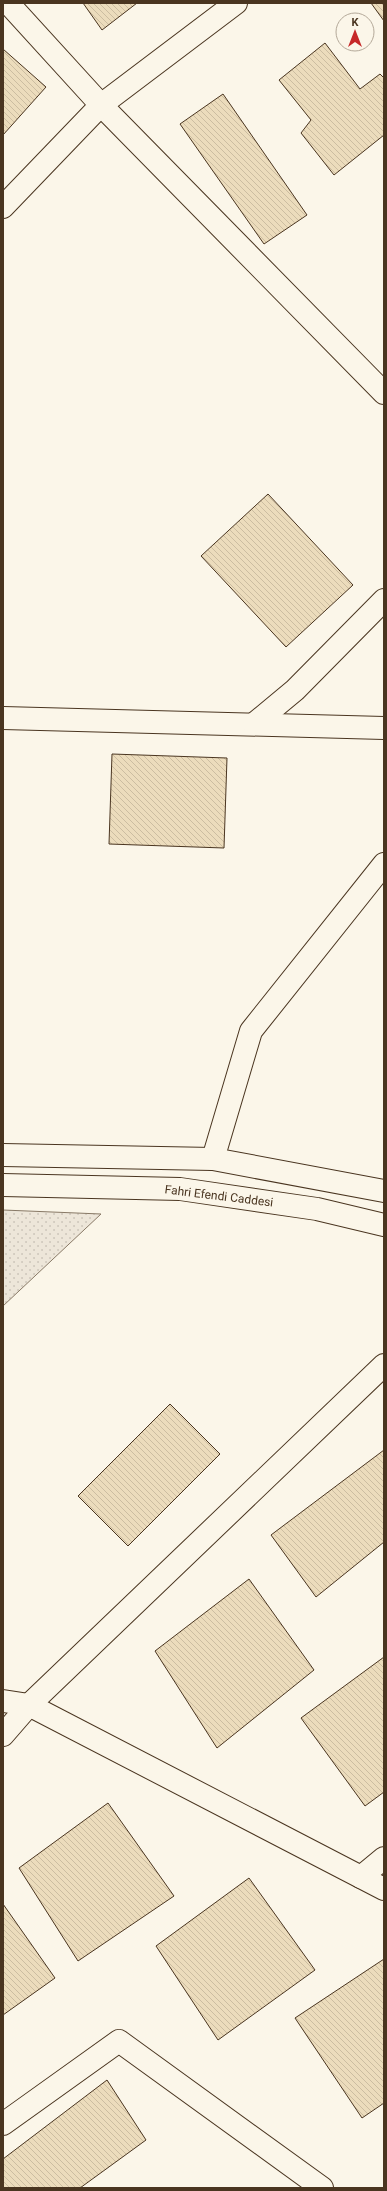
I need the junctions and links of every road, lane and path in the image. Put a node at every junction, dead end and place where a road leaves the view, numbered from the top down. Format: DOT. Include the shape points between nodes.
graph roads {
  1 [pos="8,3"];
  2 [pos="236,3"];
  3 [pos="101,105"];
  4 [pos="3,207"];
  5 [pos="384,393"];
  6 [pos="384,600"];
  7 [pos="3,718"];
  8 [pos="254,724"];
  9 [pos="384,728"];
  10 [pos="384,864"];
  11 [pos="3,1155"];
  12 [pos="213,1159"];
  13 [pos="3,1185"];
  14 [pos="384,1191"];
  15 [pos="384,1225"];
  16 [pos="384,1365"];
  17 [pos="3,1701"];
  18 [pos="30,1705"];
  19 [pos="3,1735"];
  20 [pos="384,1858"];
  21 [pos="361,1877"];
  22 [pos="384,1889"];
  23 [pos="3,2124"];
  24 [pos="322,2188"];
  1 -- 3 [label="street"];
  2 -- 3 [label="street"];
  3 -- 4 [label="street"];
  3 -- 5 [label="street"];
  6 -- 8 [label="street" via="295,690"];
  7 -- 8 [label="street"];
  8 -- 9 [label="street"];
  10 -- 12 [label="street" via="251,1031"];
  11 -- 12 [label="street"];
  12 -- 14 [label="street"];
  13 -- 15 [label="street, Fahri Efendi Caddesi" via="180,1189 317,1209"];
  16 -- 18 [label="street"];
  17 -- 18 [label="street"];
  18 -- 19 [label="street"];
  18 -- 21 [label="street"];
  20 -- 21 [label="street"];
  21 -- 22 [label="street"];
  23 -- 24 [label="street" via="119,2041"];
}
